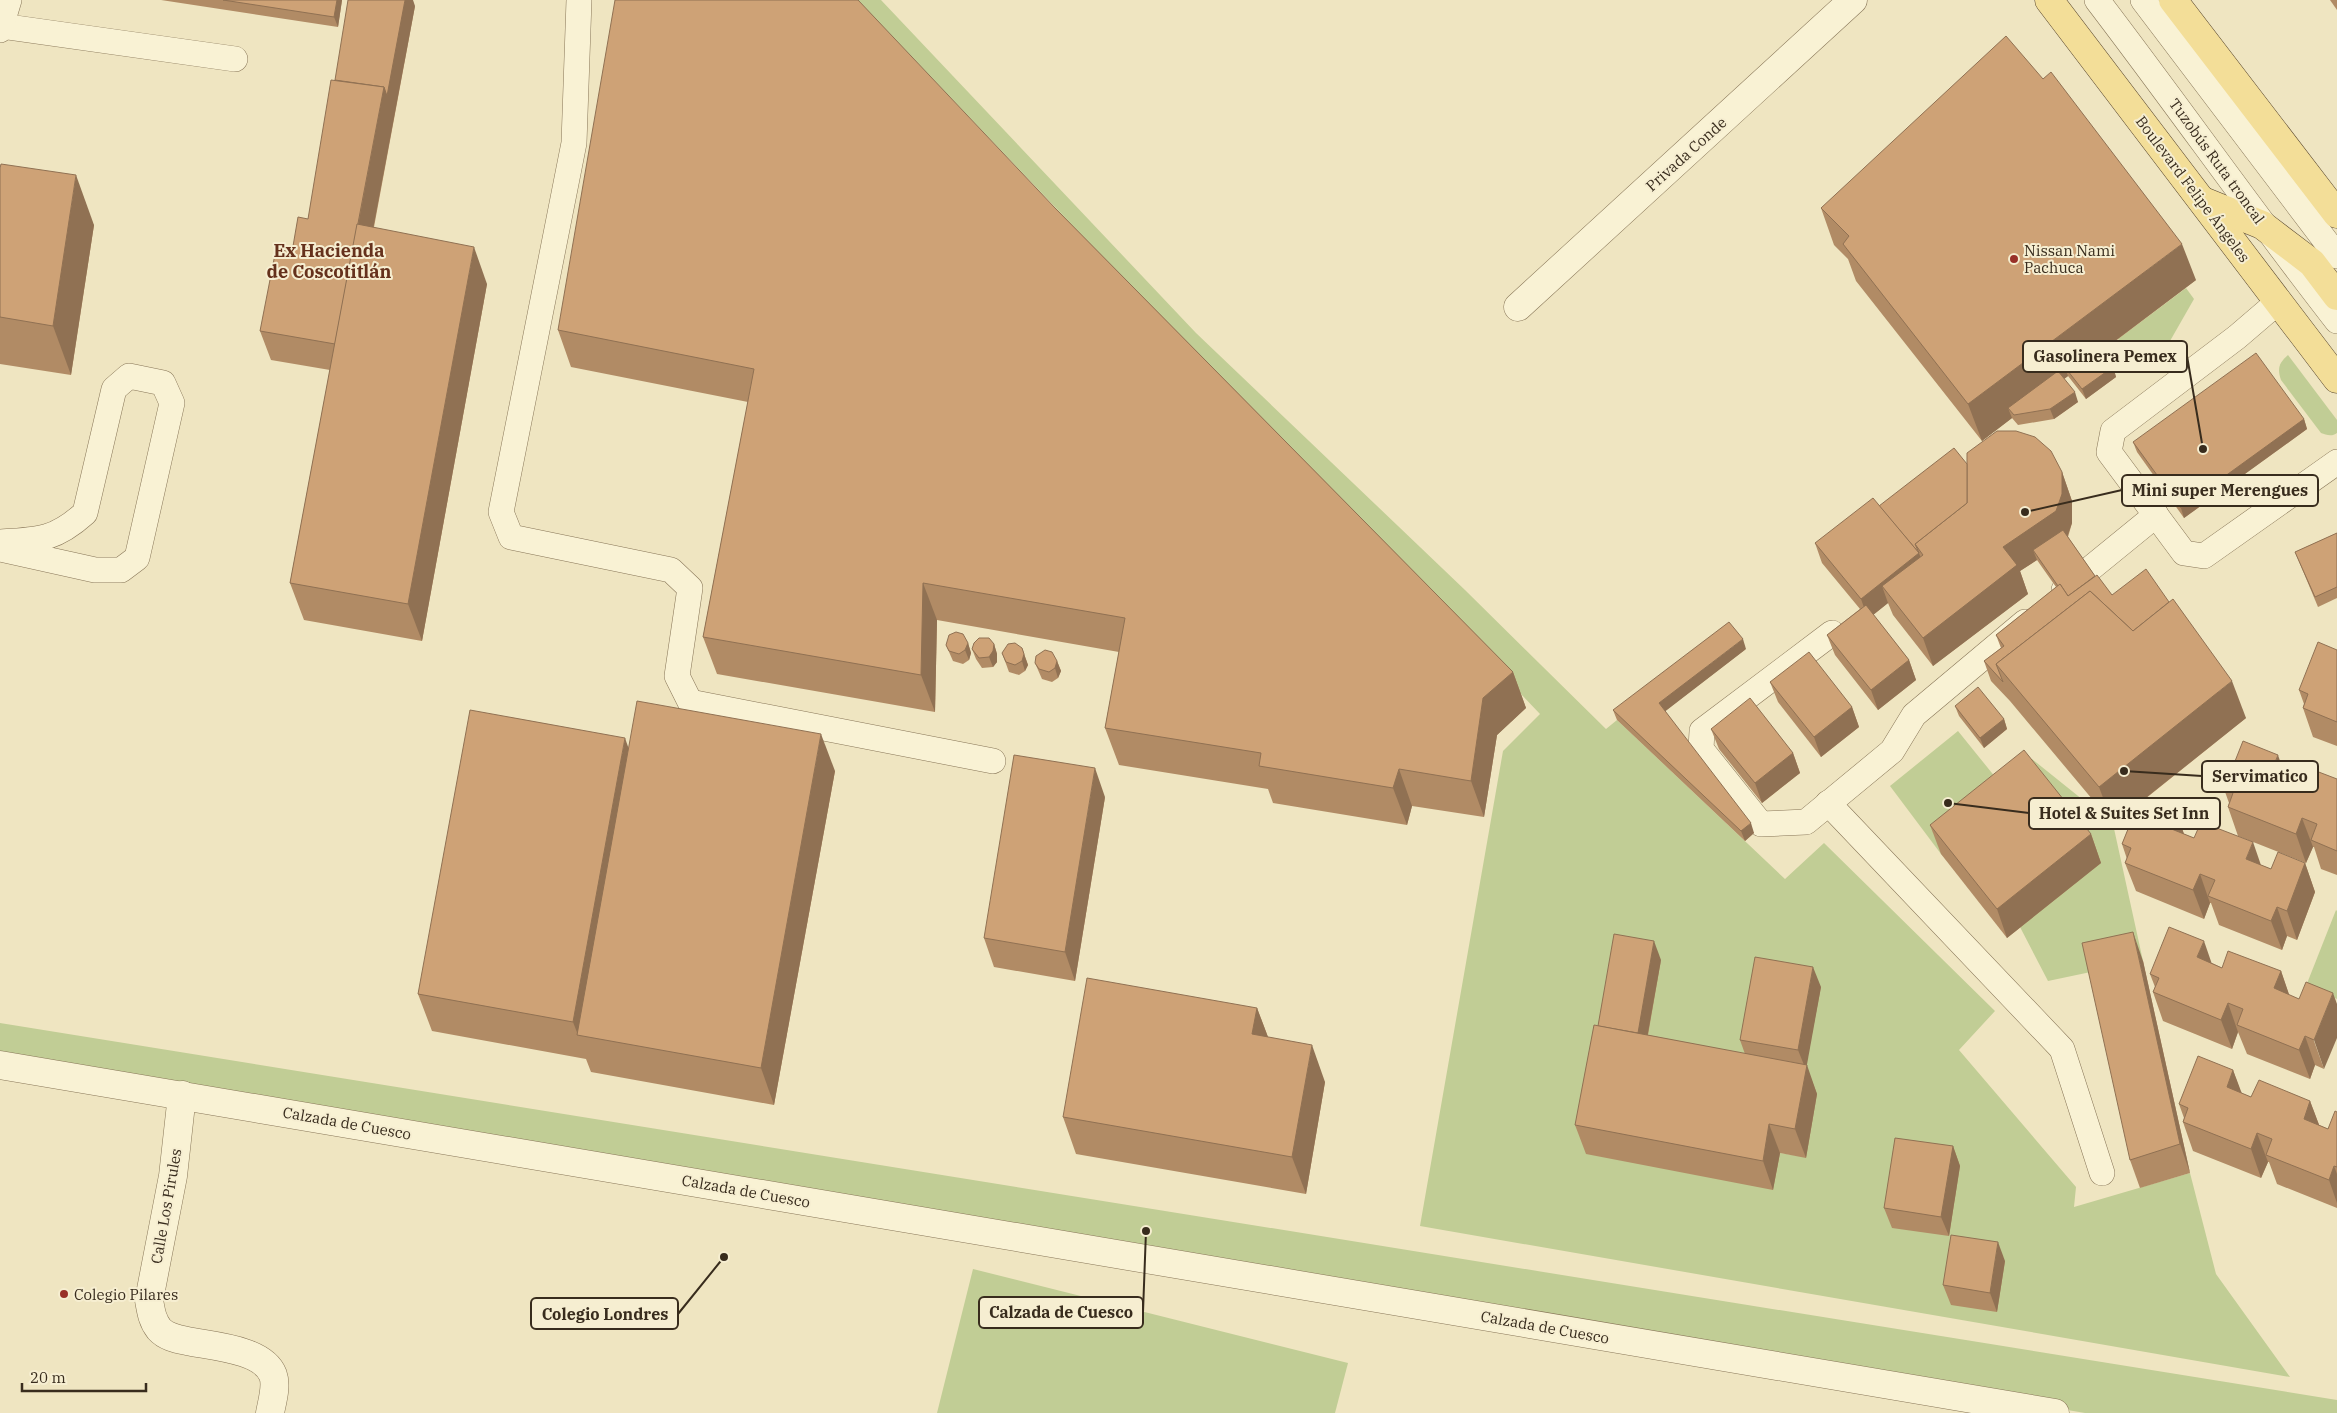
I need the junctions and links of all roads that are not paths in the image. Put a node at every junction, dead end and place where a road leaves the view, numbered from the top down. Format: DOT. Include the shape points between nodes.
graph roads {
  1 [pos="579,0"];
  2 [pos="1854,0"];
  3 [pos="2097,0"];
  4 [pos="2142,0"];
  5 [pos="2172,0"];
  6 [pos="8,1"];
  7 [pos="2058,3"];
  8 [pos="0,28"];
  9 [pos="235,59"];
  10 [pos="2202,200"];
  11 [pos="2337,214"];
  12 [pos="2262,224"];
  13 [pos="2337,256"];
  14 [pos="2337,296"];
  15 [pos="2279,301"];
  16 [pos="1518,307"];
  17 [pos="2337,321"];
  18 [pos="2337,378"];
  19 [pos="2337,462"];
  20 [pos="2156,515"];
  21 [pos="0,542"];
  22 [pos="0,548"];
  23 [pos="1832,633"];
  24 [pos="993,762"];
  25 [pos="1828,803"];
  26 [pos="0,1065"];
  27 [pos="182,1095"];
  28 [pos="2102,1172"];
  29 [pos="270,1413"];
  30 [pos="2055,1413"];
  1 -- 24 [label="lane" via="574,143 501,512 511,537 671,570 690,588 677,676 690,702"];
  2 -- 16 [label="street, Privada Conde"];
  3 -- 12 [label="lane, Tuzobús Ruta troncal"];
  4 -- 13 [label="lane"];
  5 -- 11 [label="main road"];
  6 -- 8 [label="lane"];
  7 -- 10 [label="main road, Boulevard Felipe Ángeles"];
  8 -- 9 [label="lane"];
  10 -- 12 [label="main road"];
  10 -- 15 [label="main road, Boulevard Felipe Ángeles"];
  12 -- 14 [label="main road" via="2312,263"];
  12 -- 17 [label="lane, Tuzobús Ruta troncal"];
  15 -- 18 [label="main road, Boulevard Felipe Ángeles"];
  15 -- 20 [label="lane" via="2113,431 2109,452"];
  19 -- 20 [label="lane" via="2204,556 2184,553"];
  20 -- 25 [label="lane" via="1914,715 1892,752"];
  21 -- 22 [label="lane" via="50,537 70,526 85,512 114,389 129,376 163,383 172,403 137,558 121,570 95,570"];
  23 -- 25 [label="lane" via="1702,731 1701,749 1761,824 1806,822"];
  25 -- 28 [label="lane" via="2062,1049"];
  26 -- 27 [label="street, Calzada de Cuesco"];
  27 -- 29 [label="street, Calle Los Pirules" via="173,1176 149,1300 152,1318 171,1338 251,1354 265,1363 274,1376"];
  27 -- 30 [label="street, Calzada de Cuesco"];
}
